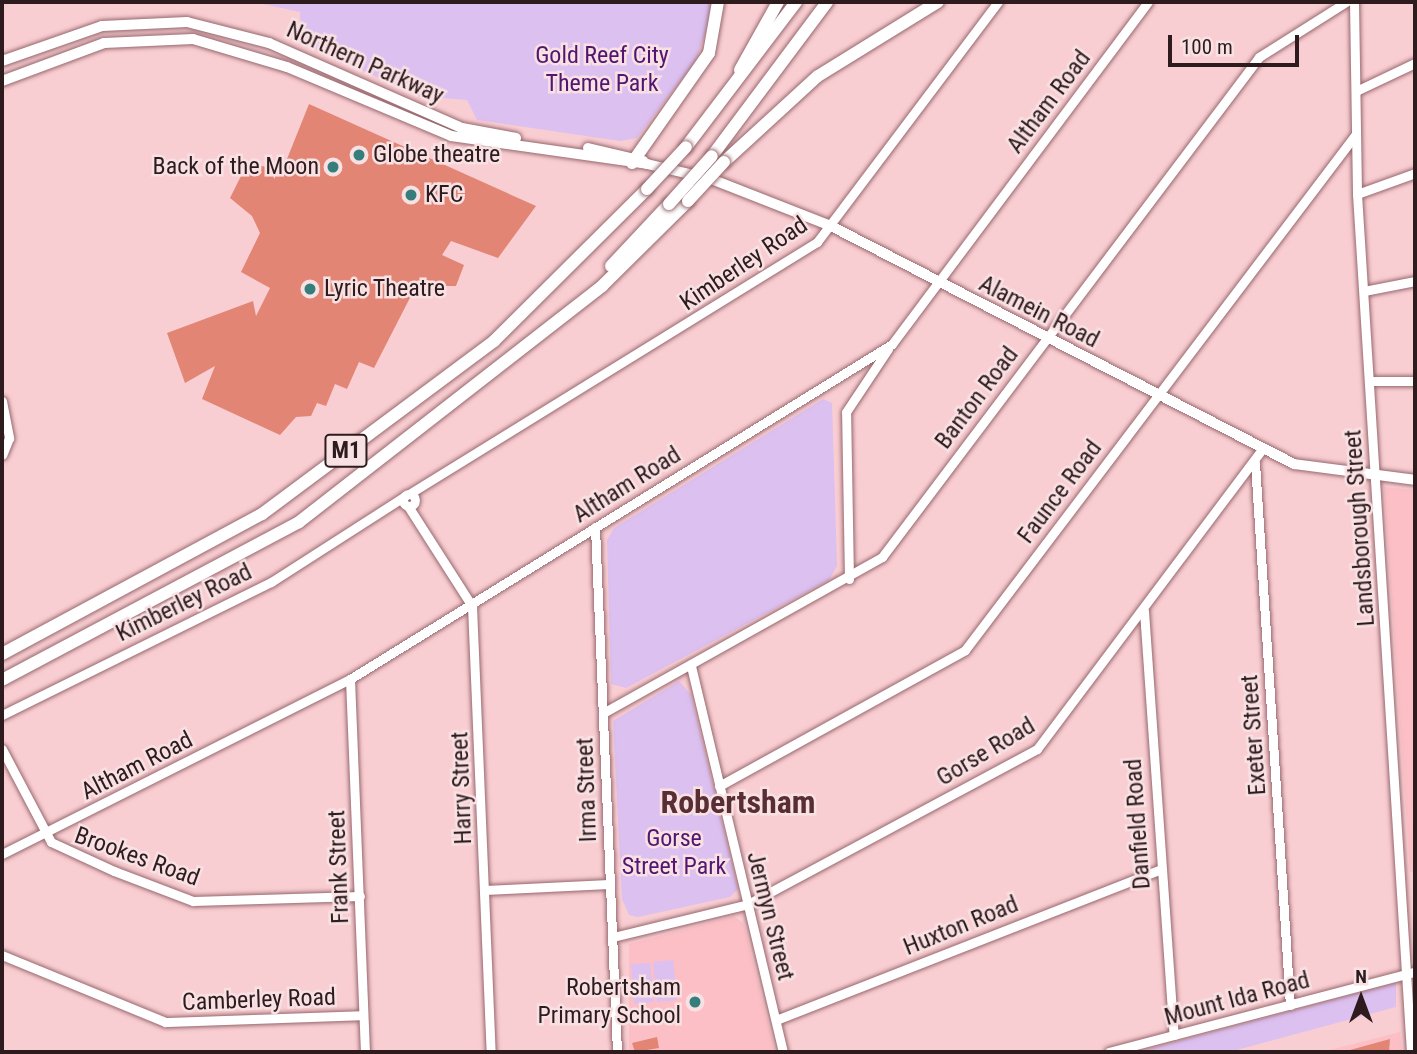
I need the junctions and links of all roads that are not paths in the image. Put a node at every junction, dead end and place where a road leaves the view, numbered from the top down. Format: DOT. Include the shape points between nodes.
graph roads {
  1 [pos="718,2"];
  2 [pos="778,2"];
  3 [pos="938,2"];
  4 [pos="998,2"];
  5 [pos="1148,2"];
  6 [pos="1346,2"];
  7 [pos="1354,2"];
  8 [pos="795,3"];
  9 [pos="824,6"];
  10 [pos="2,61"];
  11 [pos="1415,63"];
  12 [pos="2,80"];
  13 [pos="732,90"];
  14 [pos="1356,91"];
  15 [pos="1356,134"];
  16 [pos="632,159"];
  17 [pos="718,159"];
  18 [pos="1415,173"];
  19 [pos="1357,194"];
  20 [pos="831,226"];
  21 [pos="1415,281"];
  22 [pos="939,284"];
  23 [pos="1364,291"];
  24 [pos="565,315"];
  25 [pos="1046,340"];
  26 [pos="892,344"];
  27 [pos="1369,381"];
  28 [pos="1415,381"];
  29 [pos="1157,394"];
  30 [pos="2,401"];
  31 [pos="1262,449"];
  32 [pos="2,455"];
  33 [pos="1255,463"];
  34 [pos="1376,476"];
  35 [pos="1415,480"];
  36 [pos="410,500"];
  37 [pos="595,527"];
  38 [pos="849,579"];
  39 [pos="472,606"];
  40 [pos="1144,611"];
  41 [pos="2,654"];
  42 [pos="691,666"];
  43 [pos="2,680"];
  44 [pos="350,680"];
  45 [pos="603,713"];
  46 [pos="2,715"];
  47 [pos="2,749"];
  48 [pos="719,786"];
  49 [pos="44,834"];
  50 [pos="2,854"];
  51 [pos="1161,869"];
  52 [pos="610,884"];
  53 [pos="485,890"];
  54 [pos="360,896"];
  55 [pos="748,904"];
  56 [pos="613,937"];
  57 [pos="2,955"];
  58 [pos="1411,973"];
  59 [pos="1290,1005"];
  60 [pos="363,1015"];
  61 [pos="776,1020"];
  62 [pos="1174,1035"];
  63 [pos="365,1052"];
  64 [pos="491,1052"];
  65 [pos="617,1052"];
  66 [pos="783,1052"];
  67 [pos="1109,1052"];
  68 [pos="1411,1052"];
  1 -- 16 [label="highway" via="709,53"];
  2 -- 13 [label="highway"];
  3 -- 17 [label="highway" via="818,76"];
  4 -- 20 [label="street, Kimberley Road"];
  5 -- 22 [label="street, Altham Road"];
  6 -- 25 [label="street, Banton Road" via="1259,57"];
  7 -- 14 [label="street, Landsborough Street"];
  8 -- 13 [label="highway, M1"];
  9 -- 17 [label="highway, M1"];
  10 -- 16 [label="main road, Northern Parkway" via="102,26 187,22 269,43 462,128"];
  11 -- 14 [label="street"];
  12 -- 16 [label="main road, Northern Parkway" via="104,43 193,39 287,67 451,136"];
  13 -- 41 [label="highway, M1, bridge" via="687,147 494,341 262,514"];
  14 -- 15 [label="street, Landsborough Street"];
  15 -- 19 [label="street, Landsborough Street"];
  15 -- 29 [label="street, Faunce Road"];
  16 -- 20 [label="main road, Alamein Road" via="774,200"];
  17 -- 24 [label="highway, M1, bridge"];
  17 -- 24 [label="highway, bridge" via="688,201"];
  18 -- 19 [label="street"];
  19 -- 23 [label="street, Landsborough Street"];
  20 -- 22 [label="main road, Alamein Road"];
  20 -- 36 [label="street, Kimberley Road" via="758,281"];
  21 -- 23 [label="street"];
  22 -- 25 [label="main road, Alamein Road"];
  22 -- 26 [label="street, Altham Road"];
  23 -- 27 [label="street, Landsborough Street"];
  24 -- 43 [label="highway, M1" via="299,522"];
  25 -- 29 [label="main road, Alamein Road"];
  25 -- 38 [label="street, Banton Road" via="891,547"];
  26 -- 37 [label="street, Altham Road"];
  26 -- 38 [label="street" via="846,412"];
  27 -- 28 [label="street"];
  27 -- 34 [label="street, Landsborough Street"];
  29 -- 31 [label="main road, Alamein Road"];
  29 -- 48 [label="street, Faunce Road" via="959,655"];
  30 -- 32 [label="street" via="9,438"];
  31 -- 33 [label="street, Gorse Road"];
  31 -- 34 [label="main road, Alamein Road" via="1308,469"];
  33 -- 40 [label="street, Gorse Road"];
  33 -- 59 [label="street, Exeter Street"];
  34 -- 35 [label="main road, Alamein Road"];
  34 -- 58 [label="street, Landsborough Street"];
  36 -- 39 [label="street, Harry Street"];
  36 -- 46 [label="street, Kimberley Road" via="271,582"];
  37 -- 39 [label="street, Altham Road"];
  37 -- 45 [label="street, Irma Street"];
  38 -- 42 [label="street, Banton Road"];
  39 -- 44 [label="street, Altham Road"];
  39 -- 53 [label="street, Harry Street"];
  40 -- 51 [label="street, Danfield Road"];
  40 -- 55 [label="street, Gorse Road" via="1037,749"];
  42 -- 45 [label="street, Banton Road"];
  42 -- 48 [label="street, Jermyn Street"];
  44 -- 49 [label="street, Altham Road"];
  44 -- 54 [label="street, Frank Street"];
  45 -- 52 [label="street, Irma Street"];
  47 -- 49 [label="street, Brookes Road"];
  48 -- 55 [label="street, Jermyn Street"];
  49 -- 50 [label="street, Altham Road"];
  49 -- 54 [label="street, Brookes Road" via="58,848 193,901"];
  51 -- 61 [label="street, Huxton Road"];
  51 -- 62 [label="street, Danfield Road"];
  52 -- 53 [label="street"];
  52 -- 56 [label="street, Irma Street"];
  53 -- 64 [label="street, Harry Street"];
  54 -- 60 [label="street, Frank Street"];
  55 -- 56 [label="street, Gorse Road"];
  55 -- 61 [label="street, Jermyn Street"];
  56 -- 65 [label="street, Irma Street"];
  57 -- 60 [label="street, Camberley Road" via="165,1022"];
  58 -- 59 [label="street, Mount Ida Road"];
  58 -- 68 [label="street, Landsborough Street"];
  59 -- 62 [label="street, Mount Ida Road"];
  60 -- 63 [label="street, Frank Street"];
  61 -- 66 [label="street, Jermyn Street"];
  62 -- 67 [label="street, Mount Ida Road"];
}
